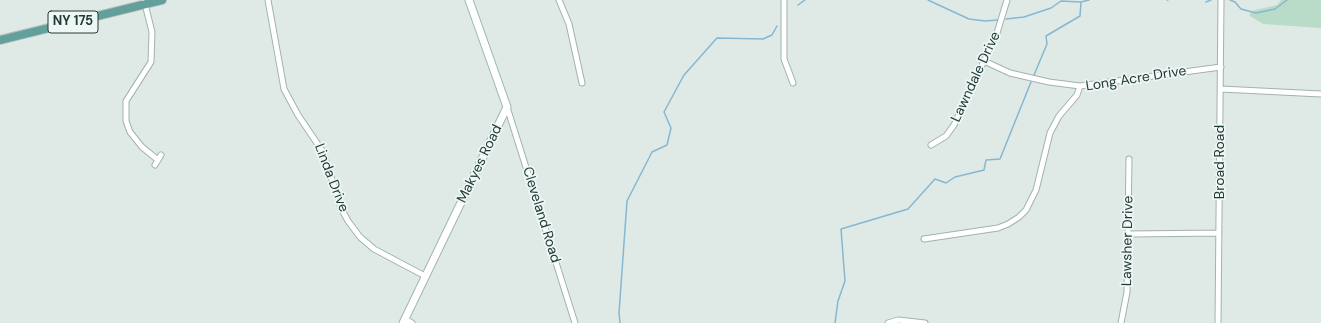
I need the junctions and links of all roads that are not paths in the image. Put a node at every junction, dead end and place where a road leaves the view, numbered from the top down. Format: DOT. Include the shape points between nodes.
graph roads {
  1 [pos="162,0"];
  2 [pos="268,0"];
  3 [pos="470,0"];
  4 [pos="559,0"];
  5 [pos="784,0"];
  6 [pos="1007,0"];
  7 [pos="1222,0"];
  8 [pos="145,2"];
  9 [pos="0,40"];
  10 [pos="984,61"];
  11 [pos="1221,67"];
  12 [pos="582,83"];
  13 [pos="793,83"];
  14 [pos="1080,86"];
  15 [pos="1221,90"];
  16 [pos="1321,94"];
  17 [pos="507,108"];
  18 [pos="931,145"];
  19 [pos="1129,159"];
  20 [pos="158,160"];
  21 [pos="1219,233"];
  22 [pos="1129,234"];
  23 [pos="924,239"];
  24 [pos="425,276"];
  25 [pos="404,321"];
  26 [pos="412,323"];
  27 [pos="575,323"];
  28 [pos="888,323"];
  29 [pos="925,323"];
  30 [pos="1121,323"];
  31 [pos="1218,323"];
  1 -- 8 [label="main road, NY 175"];
  2 -- 24 [label="street, Linda Drive" via="284,89 323,152 335,191 348,221 360,237 374,249"];
  3 -- 17 [label="street, Makyes Road"];
  4 -- 12 [label="street" via="569,24"];
  5 -- 13 [label="street" via="784,59"];
  6 -- 10 [label="street, Lawndale Drive" via="997,33"];
  7 -- 11 [label="street, Broad Road"];
  8 -- 9 [label="main road, NY 175"];
  8 -- 20 [label="street" via="152,32 151,62 126,100 125,111 130,132 142,147"];
  10 -- 14 [label="street" via="1010,73"];
  10 -- 18 [label="street, Lawndale Drive" via="954,125 946,136"];
  11 -- 14 [label="street, Long Acre Drive"];
  11 -- 15 [label="street, Broad Road"];
  14 -- 23 [label="street, Long Acre Drive" via="1077,95 1059,116 1050,133 1036,190 1026,210 1019,217 998,228"];
  15 -- 16 [label="street"];
  15 -- 21 [label="street, Broad Road"];
  17 -- 24 [label="street, Makyes Road"];
  17 -- 27 [label="street, Cleveland Road"];
  19 -- 22 [label="street, Lawsher Drive"];
  21 -- 22 [label="street"];
  21 -- 31 [label="street, Broad Road"];
  22 -- 30 [label="street, Lawsher Drive" via="1127,292"];
  24 -- 25 [label="street, Makyes Road"];
  25 -- 26 [label="street"];
  28 -- 29 [label="street" via="898,320"];
}
